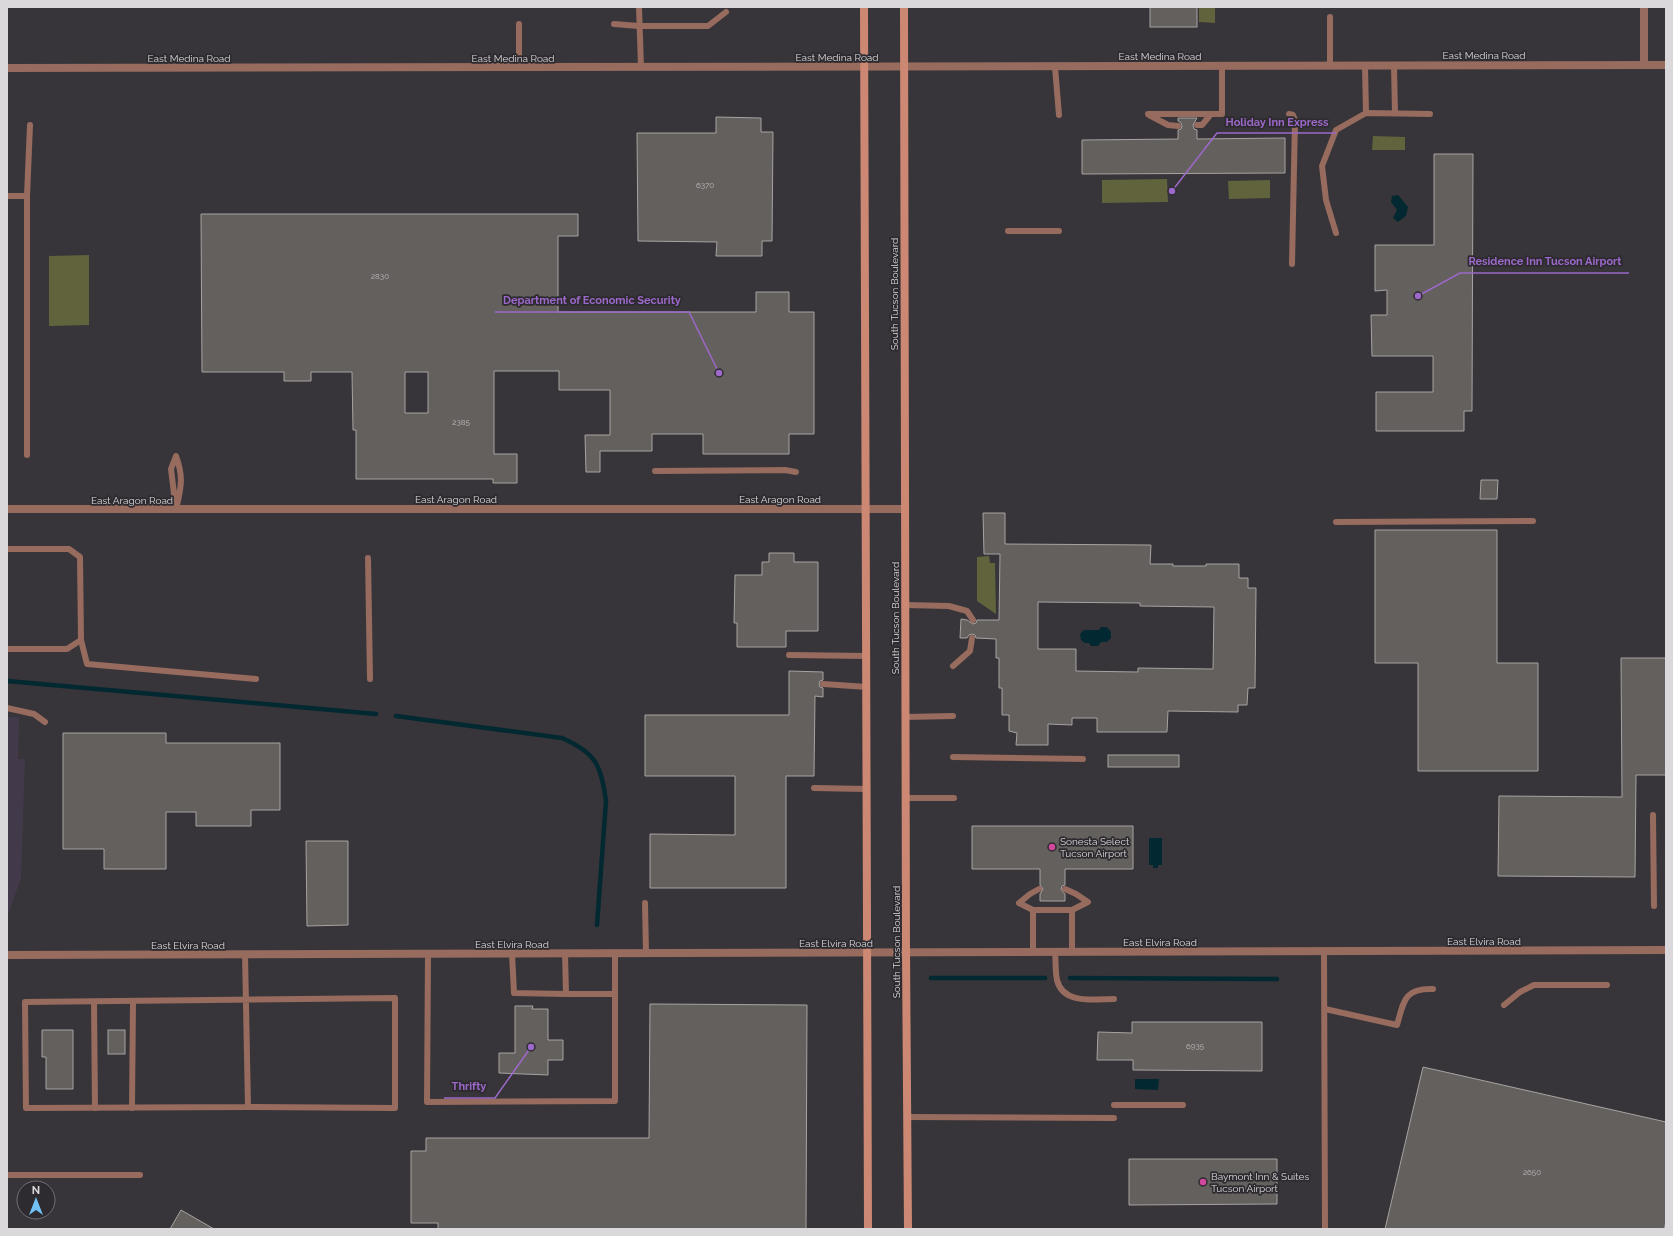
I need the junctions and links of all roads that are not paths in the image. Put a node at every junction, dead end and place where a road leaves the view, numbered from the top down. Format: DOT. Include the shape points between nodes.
graph roads {
  1 [pos="639,7"];
  2 [pos="864,7"];
  3 [pos="904,7"];
  4 [pos="1644,7"];
  5 [pos="726,12"];
  6 [pos="1330,17"];
  7 [pos="519,24"];
  8 [pos="614,24"];
  9 [pos="639,26"];
  10 [pos="1644,65"];
  11 [pos="1666,65"];
  12 [pos="1222,66"];
  13 [pos="1330,66"];
  14 [pos="1366,66"];
  15 [pos="1394,66"];
  16 [pos="641,67"];
  17 [pos="864,67"];
  18 [pos="904,67"];
  19 [pos="1055,67"];
  20 [pos="7,68"];
  21 [pos="519,68"];
  22 [pos="1366,113"];
  23 [pos="1394,113"];
  24 [pos="1211,114"];
  25 [pos="1289,114"];
  26 [pos="1430,114"];
  27 [pos="1059,115"];
  28 [pos="30,125"];
  29 [pos="1197,125"];
  30 [pos="1178,126"];
  31 [pos="7,196"];
  32 [pos="27,196"];
  33 [pos="1008,231"];
  34 [pos="1059,231"];
  35 [pos="1336,234"];
  36 [pos="1292,264"];
  37 [pos="27,456"];
  38 [pos="655,471"];
  39 [pos="796,472"];
  40 [pos="867,509"];
  41 [pos="905,509"];
  42 [pos="7,510"];
  43 [pos="176,510"];
  44 [pos="1533,521"];
  45 [pos="1336,522"];
  46 [pos="7,549"];
  47 [pos="368,558"];
  48 [pos="905,605"];
  49 [pos="973,620"];
  50 [pos="972,638"];
  51 [pos="81,640"];
  52 [pos="7,649"];
  53 [pos="789,655"];
  54 [pos="867,656"];
  55 [pos="953,666"];
  56 [pos="370,679"];
  57 [pos="256,680"];
  58 [pos="823,684"];
  59 [pos="867,687"];
  60 [pos="7,708"];
  61 [pos="905,716"];
  62 [pos="953,716"];
  63 [pos="45,722"];
  64 [pos="953,757"];
  65 [pos="1083,759"];
  66 [pos="814,788"];
  67 [pos="867,789"];
  68 [pos="906,798"];
  69 [pos="954,798"];
  70 [pos="1653,815"];
  71 [pos="1040,889"];
  72 [pos="1065,889"];
  73 [pos="645,903"];
  74 [pos="1654,906"];
  75 [pos="1034,910"];
  76 [pos="1072,910"];
  77 [pos="1666,950"];
  78 [pos="1324,951"];
  79 [pos="906,952"];
  80 [pos="1033,952"];
  81 [pos="1055,952"];
  82 [pos="1072,952"];
  83 [pos="565,953"];
  84 [pos="615,953"];
  85 [pos="646,953"];
  86 [pos="867,953"];
  87 [pos="244,954"];
  88 [pos="428,954"];
  89 [pos="512,954"];
  90 [pos="7,955"];
  91 [pos="1607,985"];
  92 [pos="1433,989"];
  93 [pos="566,994"];
  94 [pos="615,994"];
  95 [pos="246,999"];
  96 [pos="1114,999"];
  97 [pos="133,1001"];
  98 [pos="94,1002"];
  99 [pos="1504,1005"];
  100 [pos="1325,1009"];
  101 [pos="1114,1105"];
  102 [pos="1182,1105"];
  103 [pos="248,1107"];
  104 [pos="95,1108"];
  105 [pos="132,1108"];
  106 [pos="907,1117"];
  107 [pos="1114,1118"];
  108 [pos="7,1175"];
  109 [pos="140,1175"];
  110 [pos="868,1229"];
  111 [pos="908,1229"];
  112 [pos="1325,1229"];
  1 -- 9 [label="lane"];
  2 -- 17 [label="main road"];
  3 -- 18 [label="main road, South Tucson Boulevard"];
  4 -- 10 [label="street"];
  5 -- 9 [label="lane" via="708,26"];
  6 -- 13 [label="lane"];
  7 -- 21 [label="lane"];
  8 -- 9 [label="lane"];
  9 -- 16 [label="lane"];
  10 -- 11 [label="street, East Medina Road"];
  10 -- 15 [label="street, East Medina Road"];
  12 -- 13 [label="street, East Medina Road"];
  12 -- 19 [label="street, East Medina Road"];
  12 -- 24 [label="lane" via="1222,114"];
  13 -- 14 [label="street, East Medina Road"];
  14 -- 15 [label="street, East Medina Road"];
  14 -- 22 [label="lane"];
  15 -- 23 [label="lane"];
  16 -- 17 [label="street, East Medina Road"];
  16 -- 21 [label="street, East Medina Road"];
  17 -- 18 [label="street, East Medina Road"];
  17 -- 40 [label="main road"];
  18 -- 19 [label="street, East Medina Road"];
  18 -- 41 [label="main road, South Tucson Boulevard"];
  19 -- 27 [label="lane"];
  20 -- 21 [label="street, East Medina Road"];
  22 -- 23 [label="lane"];
  22 -- 35 [label="lane" via="1336,130 1322,166 1326,200"];
  23 -- 26 [label="lane"];
  24 -- 29 [label="lane" via="1202,125"];
  24 -- 30 [label="lane" via="1148,114 1168,125"];
  25 -- 36 [label="lane" via="1293,115 1295,120"];
  28 -- 32 [label="lane"];
  31 -- 32 [label="lane"];
  32 -- 37 [label="lane"];
  33 -- 34 [label="lane"];
  38 -- 39 [label="lane"];
  40 -- 41 [label="street, East Aragon Road"];
  40 -- 43 [label="street, East Aragon Road"];
  40 -- 54 [label="main road"];
  41 -- 48 [label="main road, South Tucson Boulevard"];
  42 -- 43 [label="street, East Aragon Road"];
  43 -- 43 [label="lane" via="181,485 181,470 176,456 171,469"];
  44 -- 45 [label="lane"];
  46 -- 51 [label="lane" via="69,549 80,558"];
  47 -- 56 [label="lane"];
  48 -- 49 [label="lane" via="949,606 967,611"];
  48 -- 61 [label="main road, South Tucson Boulevard"];
  50 -- 55 [label="lane" via="970,651"];
  51 -- 52 [label="lane" via="68,649"];
  51 -- 57 [label="lane" via="87,664"];
  53 -- 54 [label="lane"];
  54 -- 59 [label="main road"];
  58 -- 59 [label="lane"];
  59 -- 67 [label="main road"];
  60 -- 63 [label="lane" via="34,714"];
  61 -- 62 [label="lane"];
  61 -- 68 [label="main road, South Tucson Boulevard"];
  64 -- 65 [label="lane"];
  66 -- 67 [label="lane"];
  67 -- 86 [label="main road"];
  68 -- 69 [label="lane"];
  68 -- 79 [label="main road, South Tucson Boulevard"];
  70 -- 74 [label="lane"];
  71 -- 75 [label="lane" via="1019,903"];
  72 -- 76 [label="lane" via="1088,902"];
  73 -- 85 [label="lane"];
  75 -- 76 [label="lane"];
  75 -- 80 [label="lane"];
  76 -- 82 [label="lane"];
  77 -- 78 [label="street, East Elvira Road"];
  78 -- 82 [label="street, East Elvira Road"];
  78 -- 100 [label="lane"];
  79 -- 80 [label="street, East Elvira Road"];
  79 -- 86 [label="street, East Elvira Road"];
  79 -- 106 [label="main road, South Tucson Boulevard"];
  80 -- 81 [label="street, East Elvira Road"];
  81 -- 82 [label="street, East Elvira Road"];
  81 -- 96 [label="lane" via="1057,981 1065,993 1077,999"];
  83 -- 84 [label="street, East Elvira Road"];
  83 -- 89 [label="street, East Elvira Road"];
  83 -- 93 [label="lane"];
  84 -- 85 [label="street, East Elvira Road"];
  84 -- 94 [label="lane"];
  85 -- 86 [label="street, East Elvira Road"];
  86 -- 110 [label="main road"];
  87 -- 88 [label="street, East Elvira Road"];
  87 -- 90 [label="street, East Elvira Road"];
  87 -- 95 [label="lane"];
  88 -- 89 [label="street, East Elvira Road"];
  88 -- 94 [label="lane" via="427,1102 614,1101"];
  89 -- 93 [label="lane" via="514,993"];
  91 -- 99 [label="lane" via="1534,985"];
  92 -- 100 [label="lane" via="1417,990 1410,994 1403,1003 1397,1025"];
  93 -- 94 [label="lane"];
  95 -- 97 [label="lane"];
  95 -- 103 [label="lane"];
  95 -- 103 [label="lane" via="395,998 395,1108"];
  97 -- 98 [label="lane"];
  97 -- 105 [label="lane"];
  98 -- 104 [label="lane"];
  98 -- 104 [label="lane" via="25,1002 26,1108"];
  100 -- 112 [label="lane"];
  101 -- 102 [label="lane"];
  103 -- 105 [label="lane"];
  104 -- 105 [label="lane"];
  106 -- 107 [label="lane"];
  106 -- 111 [label="main road, South Tucson Boulevard"];
  108 -- 109 [label="lane"];
}
